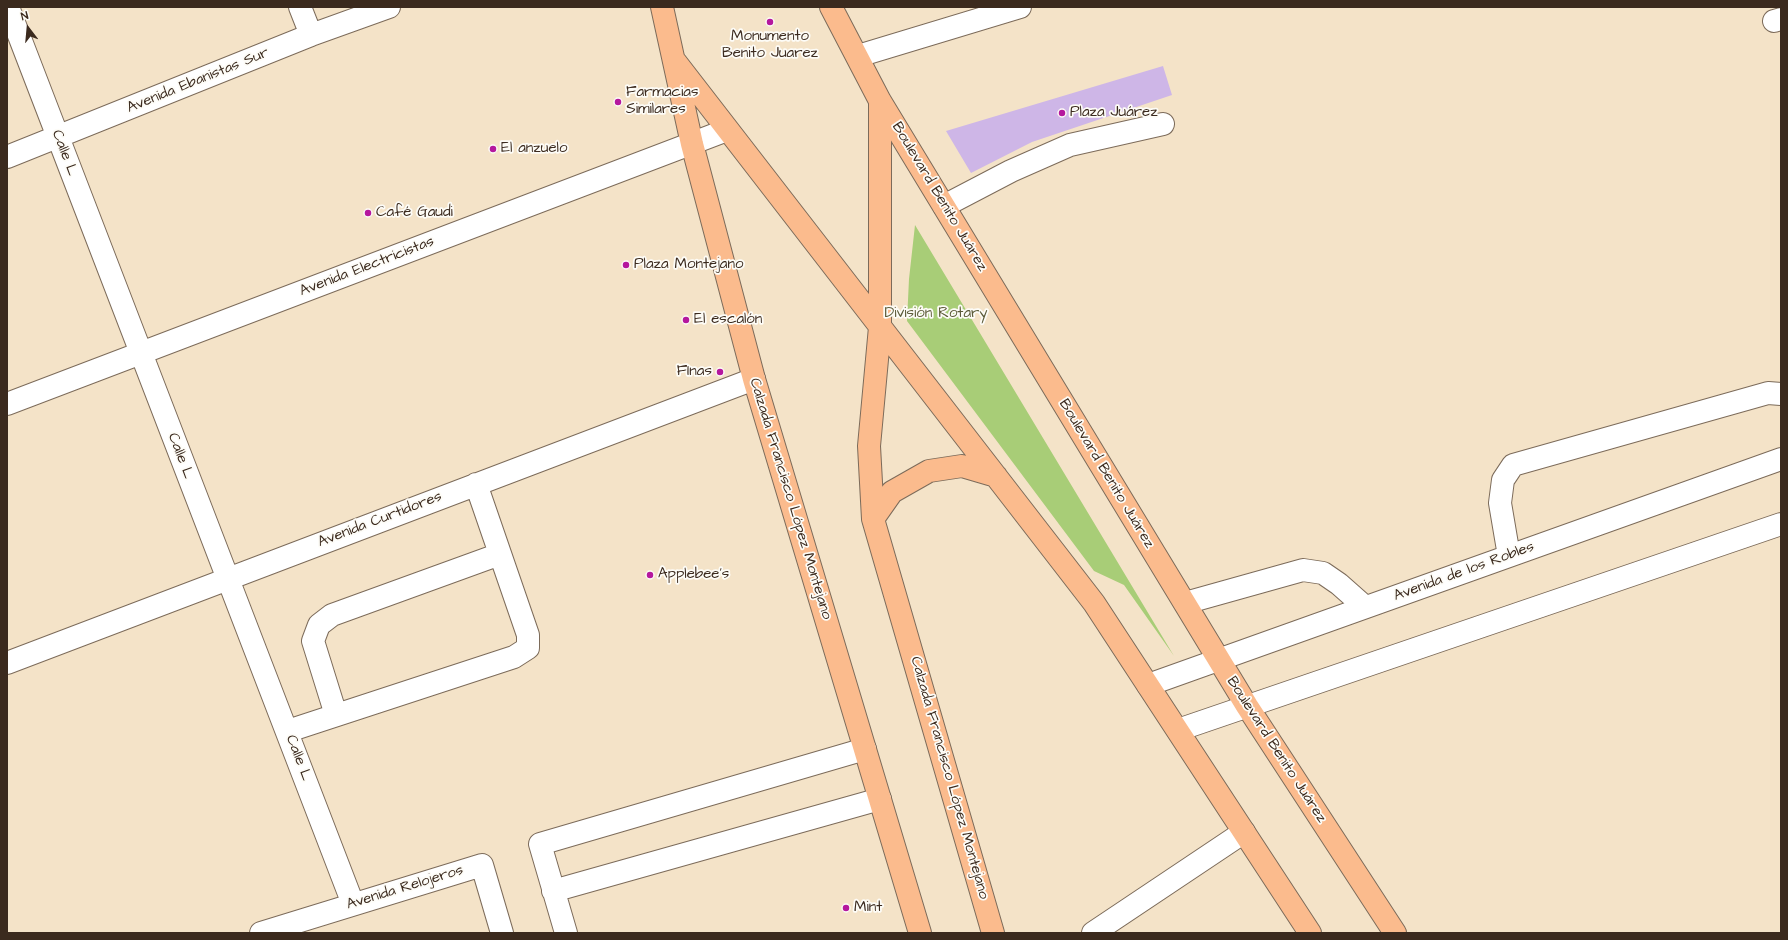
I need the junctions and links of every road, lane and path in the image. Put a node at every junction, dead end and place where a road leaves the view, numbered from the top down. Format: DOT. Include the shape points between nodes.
graph roads {
  1 [pos="8,7"];
  2 [pos="300,7"];
  3 [pos="389,7"];
  4 [pos="662,7"];
  5 [pos="831,7"];
  6 [pos="1020,7"];
  7 [pos="311,35"];
  8 [pos="858,56"];
  9 [pos="674,60"];
  10 [pos="880,101"];
  11 [pos="1163,124"];
  12 [pos="727,130"];
  13 [pos="58,137"];
  14 [pos="692,144"];
  15 [pos="7,157"];
  16 [pos="944,206"];
  17 [pos="880,327"];
  18 [pos="141,353"];
  19 [pos="754,379"];
  20 [pos="1781,394"];
  21 [pos="7,404"];
  22 [pos="1781,459"];
  23 [pos="996,476"];
  24 [pos="476,484"];
  25 [pos="873,519"];
  26 [pos="1781,524"];
  27 [pos="500,554"];
  28 [pos="1509,556"];
  29 [pos="227,578"];
  30 [pos="1184,603"];
  31 [pos="1365,607"];
  32 [pos="1219,660"];
  33 [pos="7,662"];
  34 [pos="1148,685"];
  35 [pos="1247,706"];
  36 [pos="336,716"];
  37 [pos="1178,730"];
  38 [pos="288,731"];
  39 [pos="865,749"];
  40 [pos="880,799"];
  41 [pos="1244,832"];
  42 [pos="553,891"];
  43 [pos="353,904"];
  44 [pos="918,932"];
  45 [pos="261,933"];
  46 [pos="502,933"];
  47 [pos="566,933"];
  48 [pos="994,933"];
  49 [pos="1094,933"];
  50 [pos="1310,933"];
  51 [pos="1396,933"];
  1 -- 13 [label="street, Calle L"];
  2 -- 7 [label="street"];
  3 -- 7 [label="street, Avenida Ebanistas Sur"];
  4 -- 9 [label="main road, Calzada Francisco López Montejano"];
  5 -- 8 [label="main road, Boulevard Benito Juárez"];
  6 -- 8 [label="street"];
  7 -- 13 [label="street, Avenida Ebanistas Sur"];
  8 -- 10 [label="main road, Boulevard Benito Juárez"];
  9 -- 12 [label="main road"];
  9 -- 14 [label="main road, Calzada Francisco López Montejano"];
  10 -- 16 [label="main road, Boulevard Benito Juárez"];
  10 -- 17 [label="main road, Calzada Francisco López Montejano"];
  11 -- 16 [label="street" via="1070,145 1011,171"];
  12 -- 14 [label="street, Avenida Electricistas"];
  12 -- 17 [label="main road"];
  13 -- 15 [label="street, Avenida Ebanistas Sur"];
  13 -- 18 [label="street, Calle L"];
  14 -- 18 [label="street, Avenida Electricistas"];
  14 -- 19 [label="main road, Calzada Francisco López Montejano"];
  16 -- 30 [label="main road, Boulevard Benito Juárez"];
  17 -- 23 [label="main road"];
  17 -- 25 [label="main road, Calzada Francisco López Montejano" via="870,446"];
  18 -- 21 [label="street, Avenida Electricistas"];
  18 -- 29 [label="street, Calle L"];
  19 -- 24 [label="street, Avenida Curtidores"];
  19 -- 39 [label="main road, Calzada Francisco López Montejano"];
  20 -- 28 [label="street" via="1768,393 1513,465 1503,480 1500,503"];
  22 -- 28 [label="street, Avenida de los Robles"];
  23 -- 25 [label="main road" via="962,466 929,471 892,492"];
  23 -- 34 [label="main road" via="1094,603"];
  24 -- 27 [label="street"];
  24 -- 29 [label="street, Avenida Curtidores"];
  25 -- 48 [label="main road, Calzada Francisco López Montejano"];
  26 -- 35 [label="street"];
  27 -- 36 [label="street" via="332,615 320,625 314,641"];
  27 -- 36 [label="street" via="528,635 528,648 514,657"];
  28 -- 31 [label="street, Avenida de los Robles"];
  29 -- 33 [label="street, Avenida Curtidores"];
  29 -- 38 [label="street, Calle L"];
  30 -- 31 [label="street" via="1303,570 1323,573"];
  30 -- 32 [label="main road, Boulevard Benito Juárez"];
  31 -- 32 [label="street, Avenida de los Robles"];
  32 -- 34 [label="street, Avenida de los Robles"];
  32 -- 35 [label="main road, Boulevard Benito Juárez"];
  34 -- 37 [label="main road"];
  35 -- 37 [label="street"];
  35 -- 51 [label="main road, Boulevard Benito Juárez"];
  36 -- 38 [label="street"];
  37 -- 41 [label="main road"];
  38 -- 43 [label="street, Calle L"];
  39 -- 40 [label="main road, Calzada Francisco López Montejano"];
  39 -- 42 [label="street" via="540,844"];
  40 -- 42 [label="street"];
  40 -- 44 [label="main road, Calzada Francisco López Montejano"];
  41 -- 49 [label="street"];
  41 -- 50 [label="main road"];
  42 -- 47 [label="street"];
  43 -- 45 [label="street, Avenida Relojeros"];
  43 -- 46 [label="street, Avenida Relojeros" via="482,865"];
}
